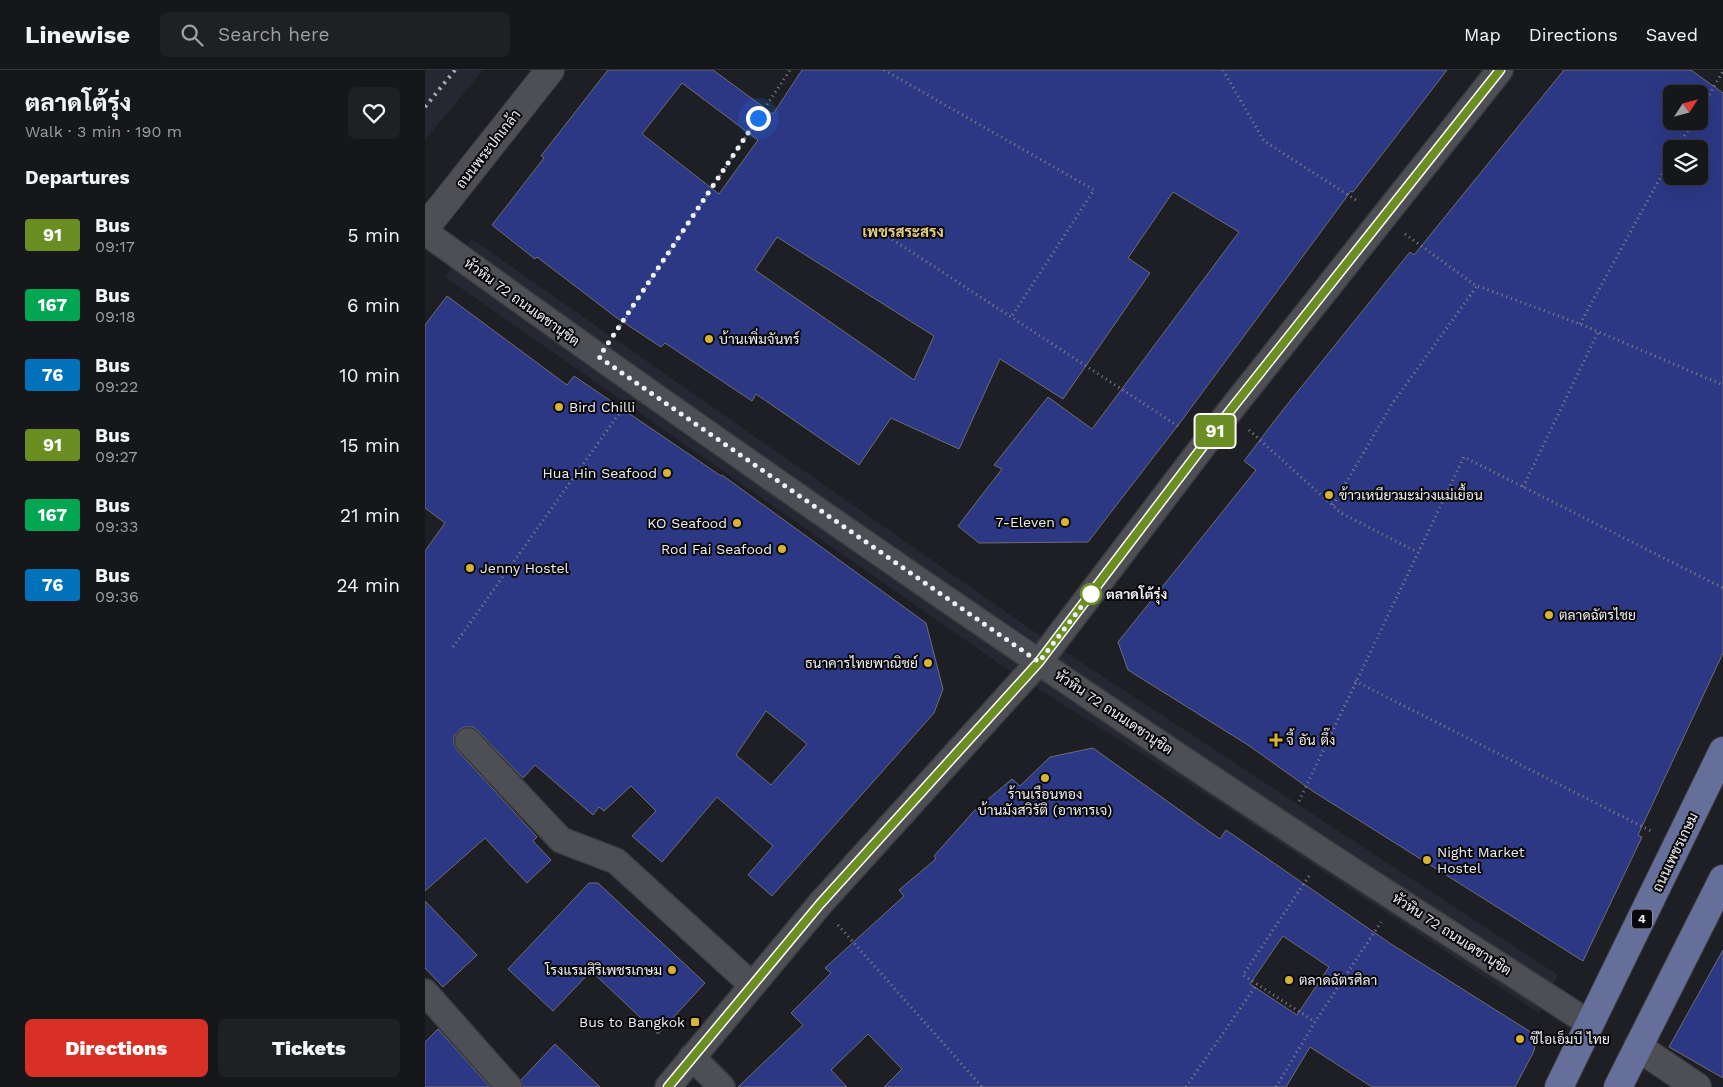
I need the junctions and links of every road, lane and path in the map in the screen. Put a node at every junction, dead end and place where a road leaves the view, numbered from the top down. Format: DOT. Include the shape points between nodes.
graph roads {
  1 [pos="550,70"];
  2 [pos="790,70"];
  3 [pos="884,70"];
  4 [pos="1223,70"];
  5 [pos="1500,70"];
  6 [pos="1723,71"];
  7 [pos="1708,97"];
  8 [pos="1663,172"];
  9 [pos="1384,218"];
  10 [pos="425,228"];
  11 [pos="425,232"];
  12 [pos="884,234"];
  13 [pos="1477,286"];
  14 [pos="1012,316"];
  15 [pos="1579,324"];
  16 [pos="1598,332"];
  17 [pos="599,357"];
  18 [pos="639,385"];
  19 [pos="1723,386"];
  20 [pos="1229,412"];
  21 [pos="1205,444"];
  22 [pos="1523,487"];
  23 [pos="1333,505"];
  24 [pos="1417,552"];
  25 [pos="1723,588"];
  26 [pos="453,647"];
  27 [pos="1039,662"];
  28 [pos="1355,681"];
  29 [pos="468,741"];
  30 [pos="1723,751"];
  31 [pos="1287,828"];
  32 [pos="1678,845"];
  33 [pos="1325,853"];
  34 [pos="1723,879"];
  35 [pos="1396,898"];
  36 [pos="820,904"];
  37 [pos="1257,984"];
  38 [pos="752,985"];
  39 [pos="425,992"];
  40 [pos="1315,1022"];
  41 [pos="1590,1024"];
  42 [pos="1638,1046"];
  43 [pos="692,1057"];
  44 [pos="509,1087"];
  45 [pos="668,1087"];
  46 [pos="722,1087"];
  47 [pos="982,1087"];
  48 [pos="1186,1087"];
  49 [pos="1276,1087"];
  50 [pos="1559,1087"];
  51 [pos="1618,1087"];
  52 [pos="1697,1087"];
  1 -- 10 [label="street, ถนนพระปกเกล้า"];
  2 -- 17 [label="path"];
  3 -- 14 [label="path" via="1094,190"];
  4 -- 9 [label="path" via="1264,140"];
  5 -- 9 [label="street"];
  6 -- 7 [label="path"];
  8 -- 15 [label="path"];
  9 -- 13 [label="path"];
  9 -- 20 [label="street"];
  11 -- 17 [label="street, หัวหิน 72 ถนนเดชานุชิต"];
  12 -- 14 [label="path"];
  13 -- 15 [label="path"];
  13 -- 23 [label="path" via="1392,404"];
  14 -- 21 [label="path"];
  15 -- 16 [label="path"];
  16 -- 19 [label="path"];
  16 -- 22 [label="path"];
  17 -- 18 [label="street, หัวหิน 72 ถนนเดชานุชิต"];
  18 -- 26 [label="path"];
  18 -- 27 [label="street, หัวหิน 72 ถนนเดชานุชิต"];
  20 -- 21 [label="street"];
  20 -- 23 [label="path"];
  21 -- 27 [label="street"];
  22 -- 24 [label="path" via="1463,457"];
  22 -- 25 [label="path"];
  23 -- 24 [label="path" via="1341,513"];
  24 -- 28 [label="path"];
  27 -- 31 [label="street, หัวหิน 72 ถนนเดชานุชิต"];
  27 -- 36 [label="street"];
  28 -- 31 [label="path"];
  28 -- 32 [label="path"];
  29 -- 38 [label="street" via="561,840 615,861"];
  30 -- 32 [label="main road, ถนนเพชรเกษม / 4"];
  31 -- 33 [label="street, หัวหิน 72 ถนนเดชานุชิต"];
  32 -- 41 [label="main road, ถนนเพชรเกษม / 4"];
  33 -- 35 [label="street, หัวหิน 72 ถนนเดชานุชิต"];
  33 -- 37 [label="path" via="1243,975"];
  34 -- 42 [label="main road"];
  35 -- 40 [label="path"];
  35 -- 41 [label="street, หัวหิน 72 ถนนเดชานุชิต"];
  36 -- 38 [label="street"];
  36 -- 47 [label="path"];
  37 -- 40 [label="path"];
  37 -- 48 [label="path"];
  38 -- 43 [label="street"];
  39 -- 44 [label="street"];
  40 -- 49 [label="path"];
  41 -- 50 [label="main road, ถนนเพชรเกษม / 4"];
  42 -- 51 [label="main road"];
  42 -- 52 [label="street"];
  43 -- 45 [label="street"];
  43 -- 46 [label="street"];
}
